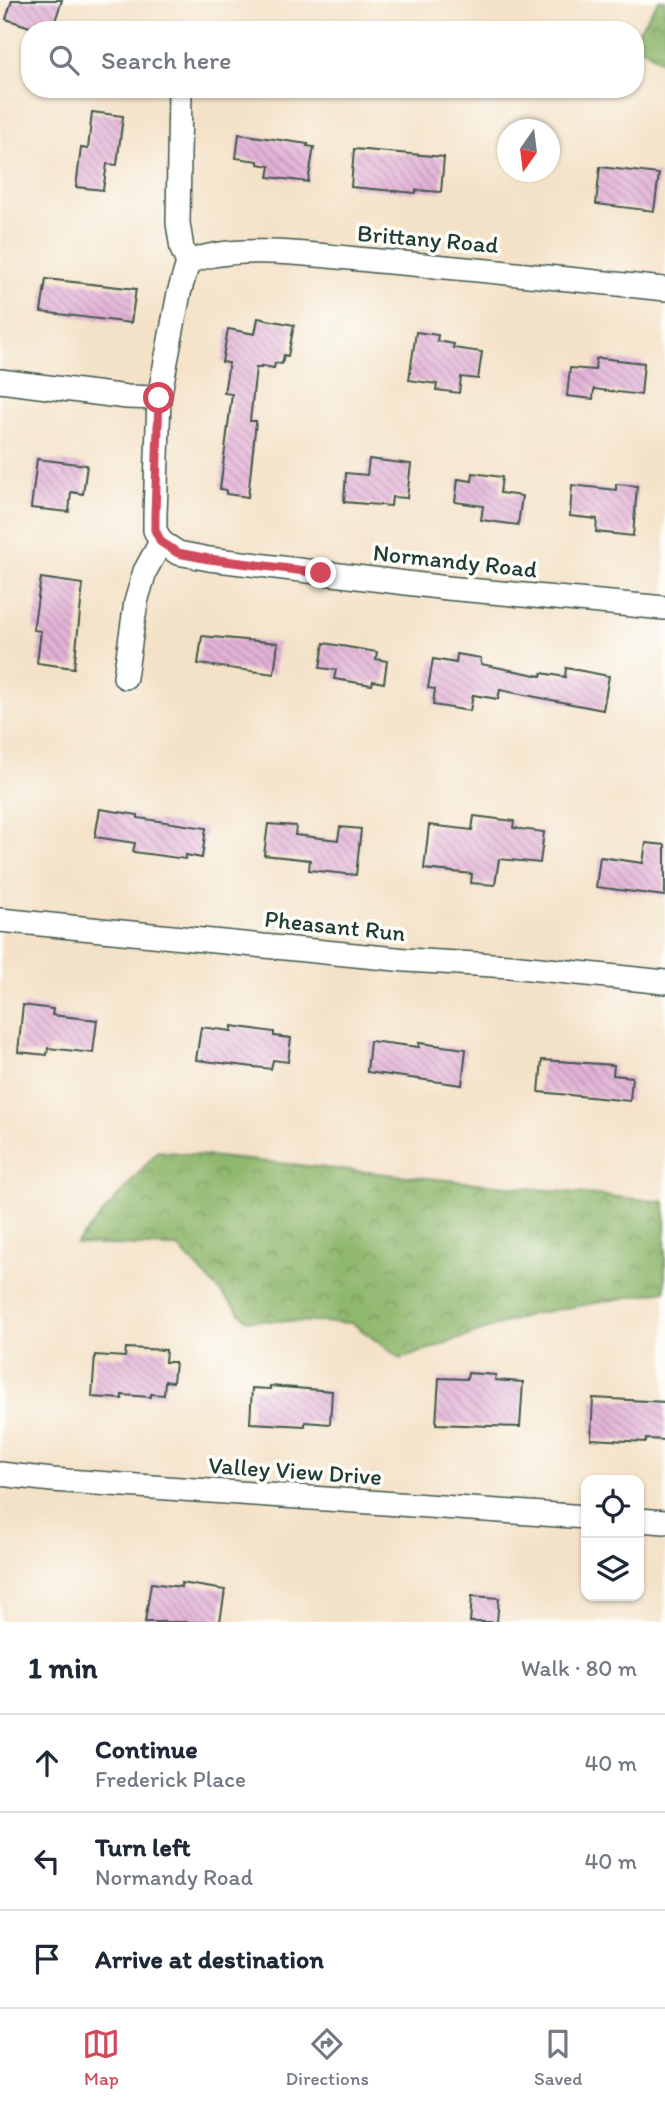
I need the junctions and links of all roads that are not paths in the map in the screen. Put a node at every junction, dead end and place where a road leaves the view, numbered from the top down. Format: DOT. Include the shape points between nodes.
graph roads {
  1 [pos="180,98"];
  2 [pos="188,263"];
  3 [pos="665,289"];
  4 [pos="0,381"];
  5 [pos="159,398"];
  6 [pos="161,542"];
  7 [pos="665,608"];
  8 [pos="125,677"];
  9 [pos="0,920"];
  10 [pos="665,982"];
  11 [pos="0,1474"];
  12 [pos="581,1517"];
  13 [pos="644,1520"];
  14 [pos="665,1522"];
  1 -- 2 [label="street" via="178,223"];
  2 -- 3 [label="street, Brittany Road" via="224,253 270,252"];
  2 -- 5 [label="street"];
  4 -- 5 [label="street"];
  5 -- 6 [label="street" via="155,530"];
  6 -- 7 [label="street, Normandy Road" via="178,553 209,559"];
  6 -- 8 [label="street" via="135,603"];
  9 -- 10 [label="street, Pheasant Run"];
  11 -- 12 [label="street, Valley View Drive"];
  13 -- 14 [label="street"];
}
